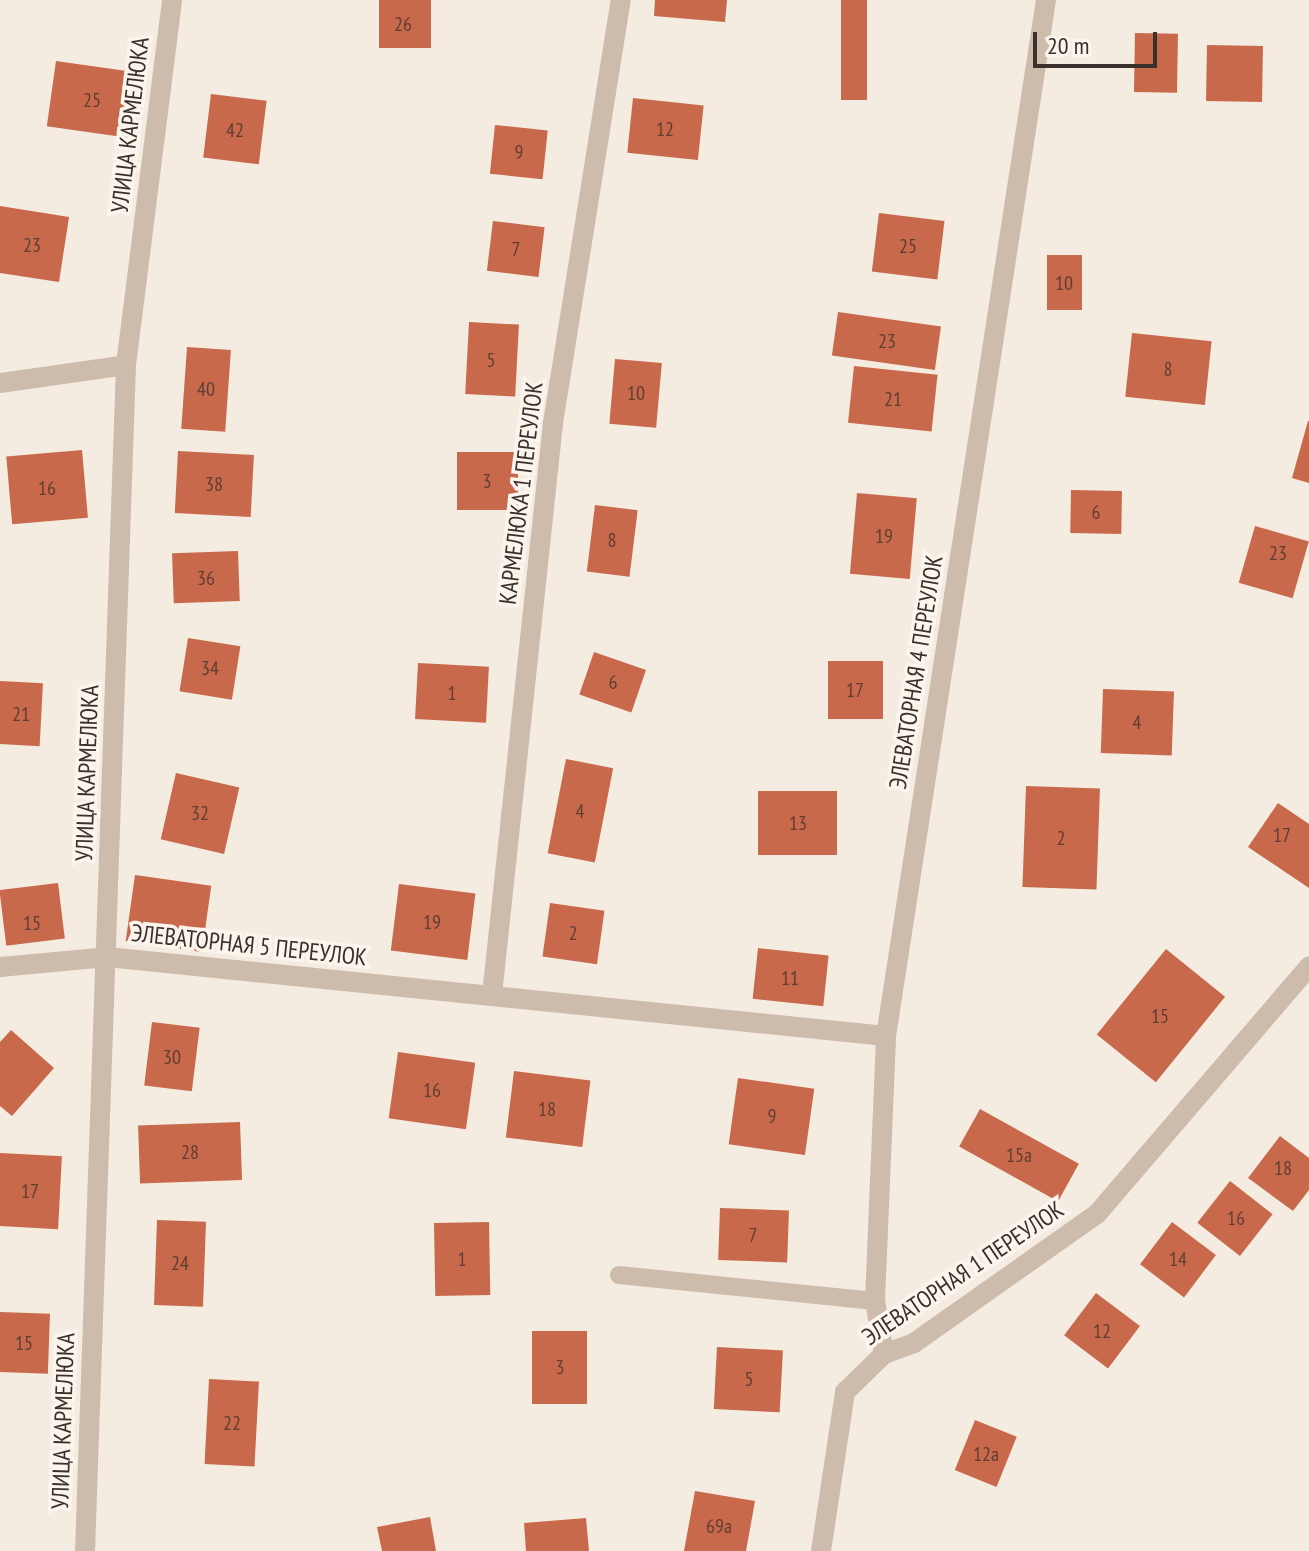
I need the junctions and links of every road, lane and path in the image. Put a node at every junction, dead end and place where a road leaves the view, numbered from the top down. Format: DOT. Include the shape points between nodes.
graph roads {
  1 [pos="172,0"];
  2 [pos="621,0"];
  3 [pos="1046,0"];
  4 [pos="126,365"];
  5 [pos="0,383"];
  6 [pos="107,957"];
  7 [pos="0,967"];
  8 [pos="1309,967"];
  9 [pos="492,995"];
  10 [pos="886,1036"];
  11 [pos="619,1275"];
  12 [pos="875,1301"];
  13 [pos="884,1354"];
  14 [pos="85,1551"];
  15 [pos="821,1551"];
  1 -- 4 [label="street, УЛИЦА КАРМЕЛЮКА"];
  2 -- 9 [label="street, КАРМЕЛЮКА 1 ПЕРЕУЛОК" via="553,423"];
  3 -- 10 [label="street, ЭЛЕВАТОРНАЯ 4 ПЕРЕУЛОК"];
  4 -- 5 [label="street"];
  4 -- 6 [label="street, УЛИЦА КАРМЕЛЮКА"];
  6 -- 7 [label="street, ЭЛЕВАТОРНАЯ 5 ПЕРЕУЛОК"];
  6 -- 9 [label="street, ЭЛЕВАТОРНАЯ 5 ПЕРЕУЛОК"];
  6 -- 14 [label="street, УЛИЦА КАРМЕЛЮКА"];
  8 -- 13 [label="street, ЭЛЕВАТОРНАЯ 1 ПЕРЕУЛОК" via="1097,1214 914,1343"];
  9 -- 10 [label="street, ЭЛЕВАТОРНАЯ 5 ПЕРЕУЛОК"];
  10 -- 12 [label="street, ЭЛЕВАТОРНАЯ 4 ПЕРЕУЛОК"];
  11 -- 12 [label="lane"];
  12 -- 13 [label="street, ЭЛЕВАТОРНАЯ 4 ПЕРЕУЛОК"];
  13 -- 15 [label="street, ЭЛЕВАТОРНАЯ 1 ПЕРЕУЛОК" via="845,1392"];
}
